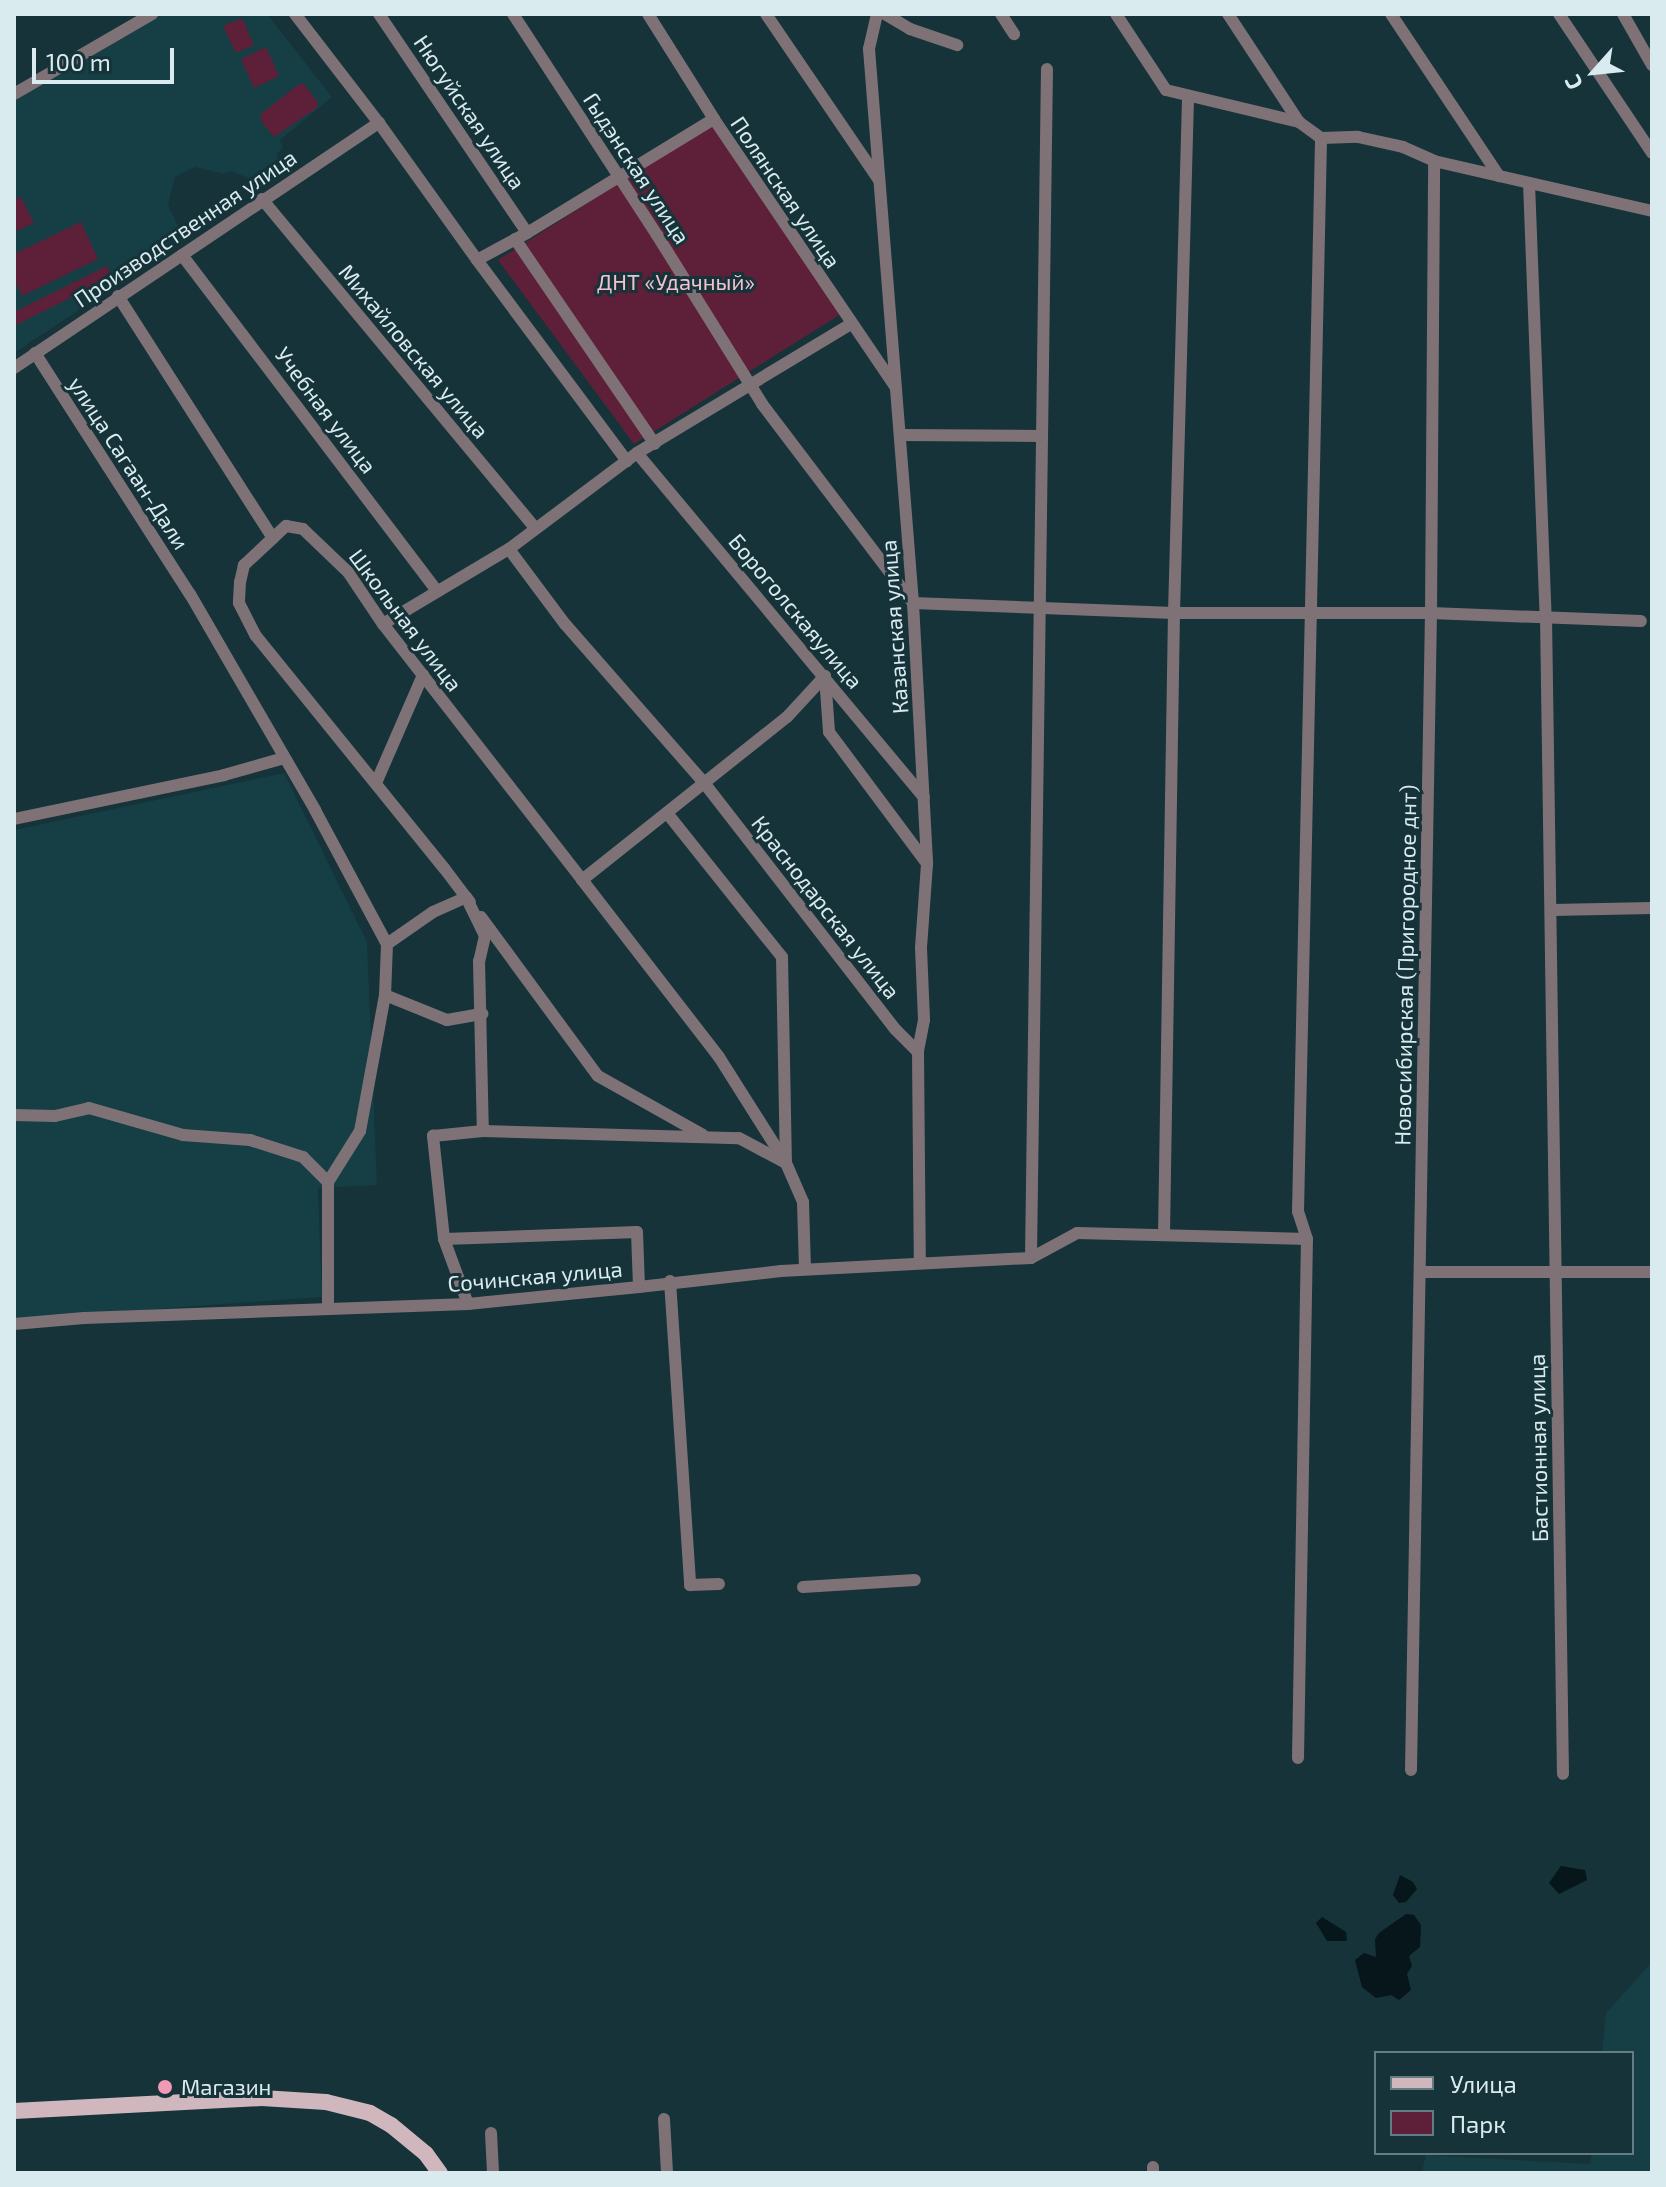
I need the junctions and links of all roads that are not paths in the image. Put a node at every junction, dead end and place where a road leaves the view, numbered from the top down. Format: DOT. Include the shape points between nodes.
graph roads {
  1 [pos="152,14"];
  2 [pos="295,14"];
  3 [pos="379,14"];
  4 [pos="513,14"];
  5 [pos="648,14"];
  6 [pos="766,14"];
  7 [pos="877,14"];
  8 [pos="885,14"];
  9 [pos="1001,14"];
  10 [pos="1116,14"];
  11 [pos="1228,14"];
  12 [pos="1391,14"];
  13 [pos="1559,14"];
  14 [pos="1623,14"];
  15 [pos="1014,34"];
  16 [pos="957,45"];
  17 [pos="1652,65"];
  18 [pos="1047,69"];
  19 [pos="14,94"];
  20 [pos="1188,98"];
  21 [pos="714,119"];
  22 [pos="1299,122"];
  23 [pos="379,123"];
  24 [pos="1321,138"];
  25 [pos="1652,153"];
  26 [pos="1434,161"];
  27 [pos="617,176"];
  28 [pos="1499,176"];
  29 [pos="880,182"];
  30 [pos="1529,183"];
  31 [pos="262,199"];
  32 [pos="1652,211"];
  33 [pos="527,233"];
  34 [pos="515,239"];
  35 [pos="182,255"];
  36 [pos="477,260"];
  37 [pos="118,296"];
  38 [pos="851,324"];
  39 [pos="35,353"];
  40 [pos="14,368"];
  41 [pos="752,386"];
  42 [pos="897,389"];
  43 [pos="901,435"];
  44 [pos="1040,436"];
  45 [pos="655,444"];
  46 [pos="632,457"];
  47 [pos="535,528"];
  48 [pos="273,538"];
  49 [pos="509,549"];
  50 [pos="437,591"];
  51 [pos="913,603"];
  52 [pos="1037,608"];
  53 [pos="1174,613"];
  54 [pos="1310,613"];
  55 [pos="1431,613"];
  56 [pos="1546,616"];
  57 [pos="1641,621"];
  58 [pos="383,624"];
  59 [pos="423,675"];
  60 [pos="825,676"];
  61 [pos="284,758"];
  62 [pos="376,783"];
  63 [pos="705,784"];
  64 [pos="924,797"];
  65 [pos="667,813"];
  66 [pos="14,819"];
  67 [pos="927,864"];
  68 [pos="582,880"];
  69 [pos="466,897"];
  70 [pos="1652,908"];
  71 [pos="1552,910"];
  72 [pos="387,944"];
  73 [pos="385,995"];
  74 [pos="482,1014"];
  75 [pos="918,1052"];
  76 [pos="14,1115"];
  77 [pos="483,1131"];
  78 [pos="706,1137"];
  79 [pos="786,1163"];
  80 [pos="328,1182"];
  81 [pos="1164,1235"];
  82 [pos="444,1239"];
  83 [pos="1307,1239"];
  84 [pos="1031,1258"];
  85 [pos="920,1263"];
  86 [pos="805,1269"];
  87 [pos="1421,1272"];
  88 [pos="1652,1272"];
  89 [pos="1556,1274"];
  90 [pos="670,1281"];
  91 [pos="639,1287"];
  92 [pos="468,1304"];
  93 [pos="328,1309"];
  94 [pos="14,1324"];
  95 [pos="915,1580"];
  96 [pos="719,1584"];
  97 [pos="803,1587"];
  98 [pos="1298,1758"];
  99 [pos="1411,1770"];
  100 [pos="1563,1774"];
  101 [pos="14,2111"];
  102 [pos="664,2119"];
  103 [pos="491,2133"];
  104 [pos="440,2173"];
  105 [pos="493,2173"];
  106 [pos="667,2173"];
  1 -- 19 [label="street"];
  2 -- 23 [label="street, Бороголскаяулица"];
  3 -- 33 [label="street, Нюгуйская улица"];
  4 -- 27 [label="street, Гыдэнская улица"];
  5 -- 21 [label="street, Полянская улица"];
  6 -- 29 [label="street"];
  7 -- 29 [label="street, Казанская улица" via="869,49"];
  8 -- 16 [label="street"];
  9 -- 15 [label="street"];
  10 -- 20 [label="street" via="1166,90"];
  11 -- 22 [label="street"];
  12 -- 28 [label="street"];
  13 -- 25 [label="street"];
  14 -- 17 [label="street"];
  18 -- 44 [label="street"];
  20 -- 22 [label="street"];
  20 -- 53 [label="street"];
  21 -- 27 [label="street"];
  21 -- 38 [label="street, Полянская улица"];
  22 -- 24 [label="street"];
  23 -- 31 [label="street, Производственная улица"];
  23 -- 36 [label="street, Бороголскаяулица"];
  24 -- 26 [label="street" via="1358,137 1403,147"];
  24 -- 54 [label="street"];
  26 -- 28 [label="street"];
  26 -- 55 [label="street, Новосибирская (Пригородное днт)"];
  27 -- 33 [label="street"];
  27 -- 41 [label="street, Гыдэнская улица"];
  28 -- 30 [label="street"];
  29 -- 42 [label="street, Казанская улица"];
  30 -- 32 [label="street"];
  30 -- 56 [label="street, Бастионная улица"];
  31 -- 35 [label="street, Производственная улица"];
  31 -- 47 [label="street, Михайловская улица"];
  33 -- 34 [label="street"];
  34 -- 36 [label="street"];
  34 -- 45 [label="street"];
  35 -- 37 [label="street, Производственная улица"];
  35 -- 50 [label="street, Учебная улица"];
  36 -- 46 [label="street, Бороголскаяулица"];
  37 -- 39 [label="street, Производственная улица"];
  37 -- 48 [label="street"];
  38 -- 41 [label="street"];
  38 -- 42 [label="street, Полянская улица"];
  39 -- 40 [label="street, Производственная улица"];
  39 -- 61 [label="street, улица Сагаан-Дали" via="190,594"];
  41 -- 45 [label="street"];
  41 -- 51 [label="street, Гыдэнская улица"];
  42 -- 43 [label="street, Казанская улица"];
  43 -- 44 [label="street"];
  43 -- 51 [label="street, Казанская улица"];
  44 -- 52 [label="street"];
  45 -- 46 [label="street"];
  46 -- 47 [label="street"];
  46 -- 60 [label="street, Бороголскаяулица"];
  47 -- 49 [label="street"];
  48 -- 58 [label="street, Школьная улица" via="286,526 303,529 348,572"];
  48 -- 62 [label="street" via="244,565 239,603 256,636"];
  49 -- 50 [label="street"];
  49 -- 63 [label="street" via="565,624"];
  50 -- 58 [label="street"];
  51 -- 52 [label="street"];
  51 -- 64 [label="street, Казанская улица"];
  52 -- 53 [label="street"];
  52 -- 84 [label="street"];
  53 -- 54 [label="street"];
  53 -- 81 [label="street"];
  54 -- 55 [label="street"];
  54 -- 83 [label="street" via="1298,1212"];
  55 -- 56 [label="street"];
  55 -- 87 [label="street, Новосибирская (Пригородное днт)"];
  56 -- 57 [label="street"];
  56 -- 71 [label="street, Бастионная улица"];
  58 -- 59 [label="street, Школьная улица"];
  59 -- 62 [label="street"];
  59 -- 68 [label="street, Школьная улица"];
  60 -- 63 [label="street" via="787,717"];
  60 -- 64 [label="street, Бороголскаяулица"];
  60 -- 67 [label="street" via="829,732"];
  61 -- 66 [label="street"];
  61 -- 72 [label="street, улица Сагаан-Дали"];
  62 -- 69 [label="street"];
  63 -- 65 [label="street"];
  63 -- 75 [label="street, Краснодарская улица"];
  64 -- 67 [label="street, Казанская улица"];
  65 -- 68 [label="street"];
  65 -- 79 [label="street" via="782,957"];
  67 -- 75 [label="street, Казанская улица" via="921,948 924,1020"];
  68 -- 79 [label="street, Школьная улица" via="719,1057"];
  69 -- 72 [label="street"];
  69 -- 74 [label="street" via="485,936 479,961"];
  69 -- 78 [label="street" via="598,1076"];
  70 -- 71 [label="street"];
  71 -- 89 [label="street, Бастионная улица"];
  72 -- 73 [label="street"];
  73 -- 74 [label="street" via="447,1020"];
  73 -- 80 [label="street" via="360,1131"];
  74 -- 77 [label="street"];
  75 -- 85 [label="street, Казанская улица"];
  76 -- 80 [label="street" via="55,1116 89,1108 183,1135 250,1140 303,1157"];
  77 -- 78 [label="street"];
  77 -- 82 [label="street" via="433,1136"];
  78 -- 79 [label="street" via="739,1138"];
  79 -- 86 [label="street" via="803,1202"];
  80 -- 93 [label="street"];
  81 -- 83 [label="street"];
  81 -- 84 [label="street" via="1077,1233"];
  82 -- 91 [label="street, Сочинская улица" via="637,1232"];
  82 -- 92 [label="street"];
  83 -- 98 [label="street"];
  84 -- 85 [label="street"];
  85 -- 86 [label="street"];
  86 -- 90 [label="street"];
  87 -- 89 [label="street"];
  87 -- 99 [label="street, Новосибирская (Пригородное днт)"];
  88 -- 89 [label="street"];
  89 -- 100 [label="street, Бастионная улица"];
  90 -- 91 [label="street"];
  90 -- 96 [label="street" via="690,1585"];
  91 -- 92 [label="street, Сочинская улица"];
  92 -- 93 [label="street, Сочинская улица"];
  93 -- 94 [label="street, Сочинская улица"];
  95 -- 97 [label="street"];
  101 -- 104 [label="main road" via="262,2098 326,2102 370,2113 391,2125"];
  102 -- 106 [label="street"];
  103 -- 105 [label="street"];
}
